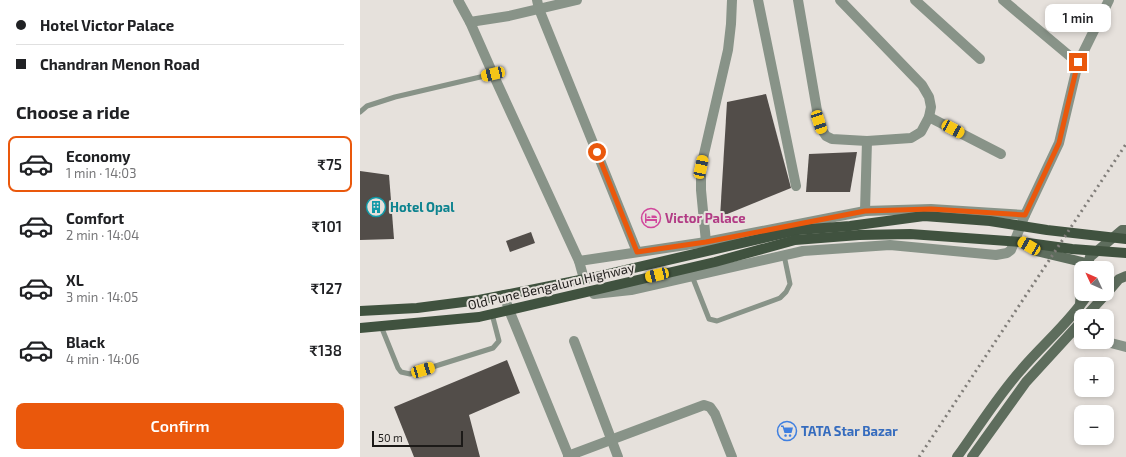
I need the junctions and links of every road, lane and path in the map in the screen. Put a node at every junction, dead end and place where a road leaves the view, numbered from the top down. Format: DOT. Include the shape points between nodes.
graph roads {
  1 [pos="458,0"];
  2 [pos="577,0"];
  3 [pos="732,0"];
  4 [pos="758,0"];
  5 [pos="798,0"];
  6 [pos="840,0"];
  7 [pos="915,0"];
  8 [pos="1003,0"];
  9 [pos="1109,0"];
  10 [pos="538,4"];
  11 [pos="470,22"];
  12 [pos="980,59"];
  13 [pos="1078,62"];
  14 [pos="493,74"];
  15 [pos="360,112"];
  16 [pos="929,117"];
  17 [pos="867,141"];
  18 [pos="1001,154"];
  19 [pos="796,186"];
  20 [pos="865,211"];
  21 [pos="1025,215"];
  22 [pos="1126,230"];
  23 [pos="1126,239"];
  24 [pos="706,242"];
  25 [pos="1021,242"];
  26 [pos="637,252"];
  27 [pos="1126,254"];
  28 [pos="784,255"];
  29 [pos="579,261"];
  30 [pos="1078,261"];
  31 [pos="1089,261"];
  32 [pos="692,276"];
  33 [pos="1126,276"];
  34 [pos="584,279"];
  35 [pos="1114,284"];
  36 [pos="583,292"];
  37 [pos="504,295"];
  38 [pos="1082,301"];
  39 [pos="1099,301"];
  40 [pos="1092,309"];
  41 [pos="509,310"];
  42 [pos="360,311"];
  43 [pos="492,314"];
  44 [pos="381,326"];
  45 [pos="360,328"];
  46 [pos="1074,335"];
  47 [pos="574,341"];
  48 [pos="1114,344"];
  49 [pos="1126,347"];
  50 [pos="611,439"];
  51 [pos="568,456"];
  52 [pos="618,457"];
  53 [pos="732,457"];
  54 [pos="957,457"];
  55 [pos="972,457"];
  1 -- 11 [label="street"];
  2 -- 10 [label="street"];
  3 -- 24 [label="street" via="728,50 701,167"];
  4 -- 19 [label="street"];
  5 -- 17 [label="street" via="822,130 832,139"];
  6 -- 16 [label="street" via="922,85 929,97"];
  7 -- 12 [label="street"];
  8 -- 13 [label="street"];
  9 -- 13 [label="street"];
  10 -- 11 [label="street" via="509,16"];
  10 -- 26 [label="street"];
  11 -- 14 [label="street"];
  13 -- 21 [label="street" via="1059,143"];
  14 -- 15 [label="lane" via="395,97 368,106"];
  14 -- 29 [label="street"];
  16 -- 17 [label="street" via="921,132 911,138"];
  16 -- 18 [label="street"];
  17 -- 20 [label="street"];
  20 -- 21 [label="street" via="931,209"];
  20 -- 24 [label="street"];
  21 -- 28 [label="street" via="1011,250 996,256 890,245 803,251"];
  22 -- 31 [label="main road" via="1122,230 1090,257"];
  23 -- 34 [label="main road, Old Pune Bengaluru Highway" via="990,221 924,216 798,230"];
  24 -- 26 [label="street"];
  25 -- 27 [label="main road, Old Pune Bengaluru Highway"];
  25 -- 30 [label="main road" via="1036,251"];
  25 -- 36 [label="main road, Old Pune Bengaluru Highway" via="910,234 796,240 715,262"];
  26 -- 29 [label="street"];
  28 -- 32 [label="street"];
  28 -- 32 [label="lane" via="790,284 780,298 717,321 709,319"];
  29 -- 34 [label="street"];
  32 -- 36 [label="street" via="631,290 594,294"];
  33 -- 35 [label="main road"];
  34 -- 37 [label="main road, Old Pune Bengaluru Highway"];
  36 -- 41 [label="main road, Old Pune Bengaluru Highway"];
  37 -- 41 [label="street"];
  37 -- 42 [label="main road, Old Pune Bengaluru Highway" via="418,308"];
  38 -- 54 [label="main road" via="1021,370"];
  39 -- 40 [label="main road"];
  41 -- 43 [label="main road, Old Pune Bengaluru Highway"];
  41 -- 51 [label="street"];
  43 -- 44 [label="main road, Old Pune Bengaluru Highway"];
  43 -- 44 [label="lane" via="498,341 493,348 410,374 401,372 398,368"];
  44 -- 45 [label="main road, Old Pune Bengaluru Highway"];
  46 -- 55 [label="main road" via="1026,382"];
  47 -- 50 [label="street"];
  48 -- 49 [label="street"];
  50 -- 51 [label="street"];
  50 -- 52 [label="street"];
  50 -- 53 [label="street" via="704,404 715,414"];
}
